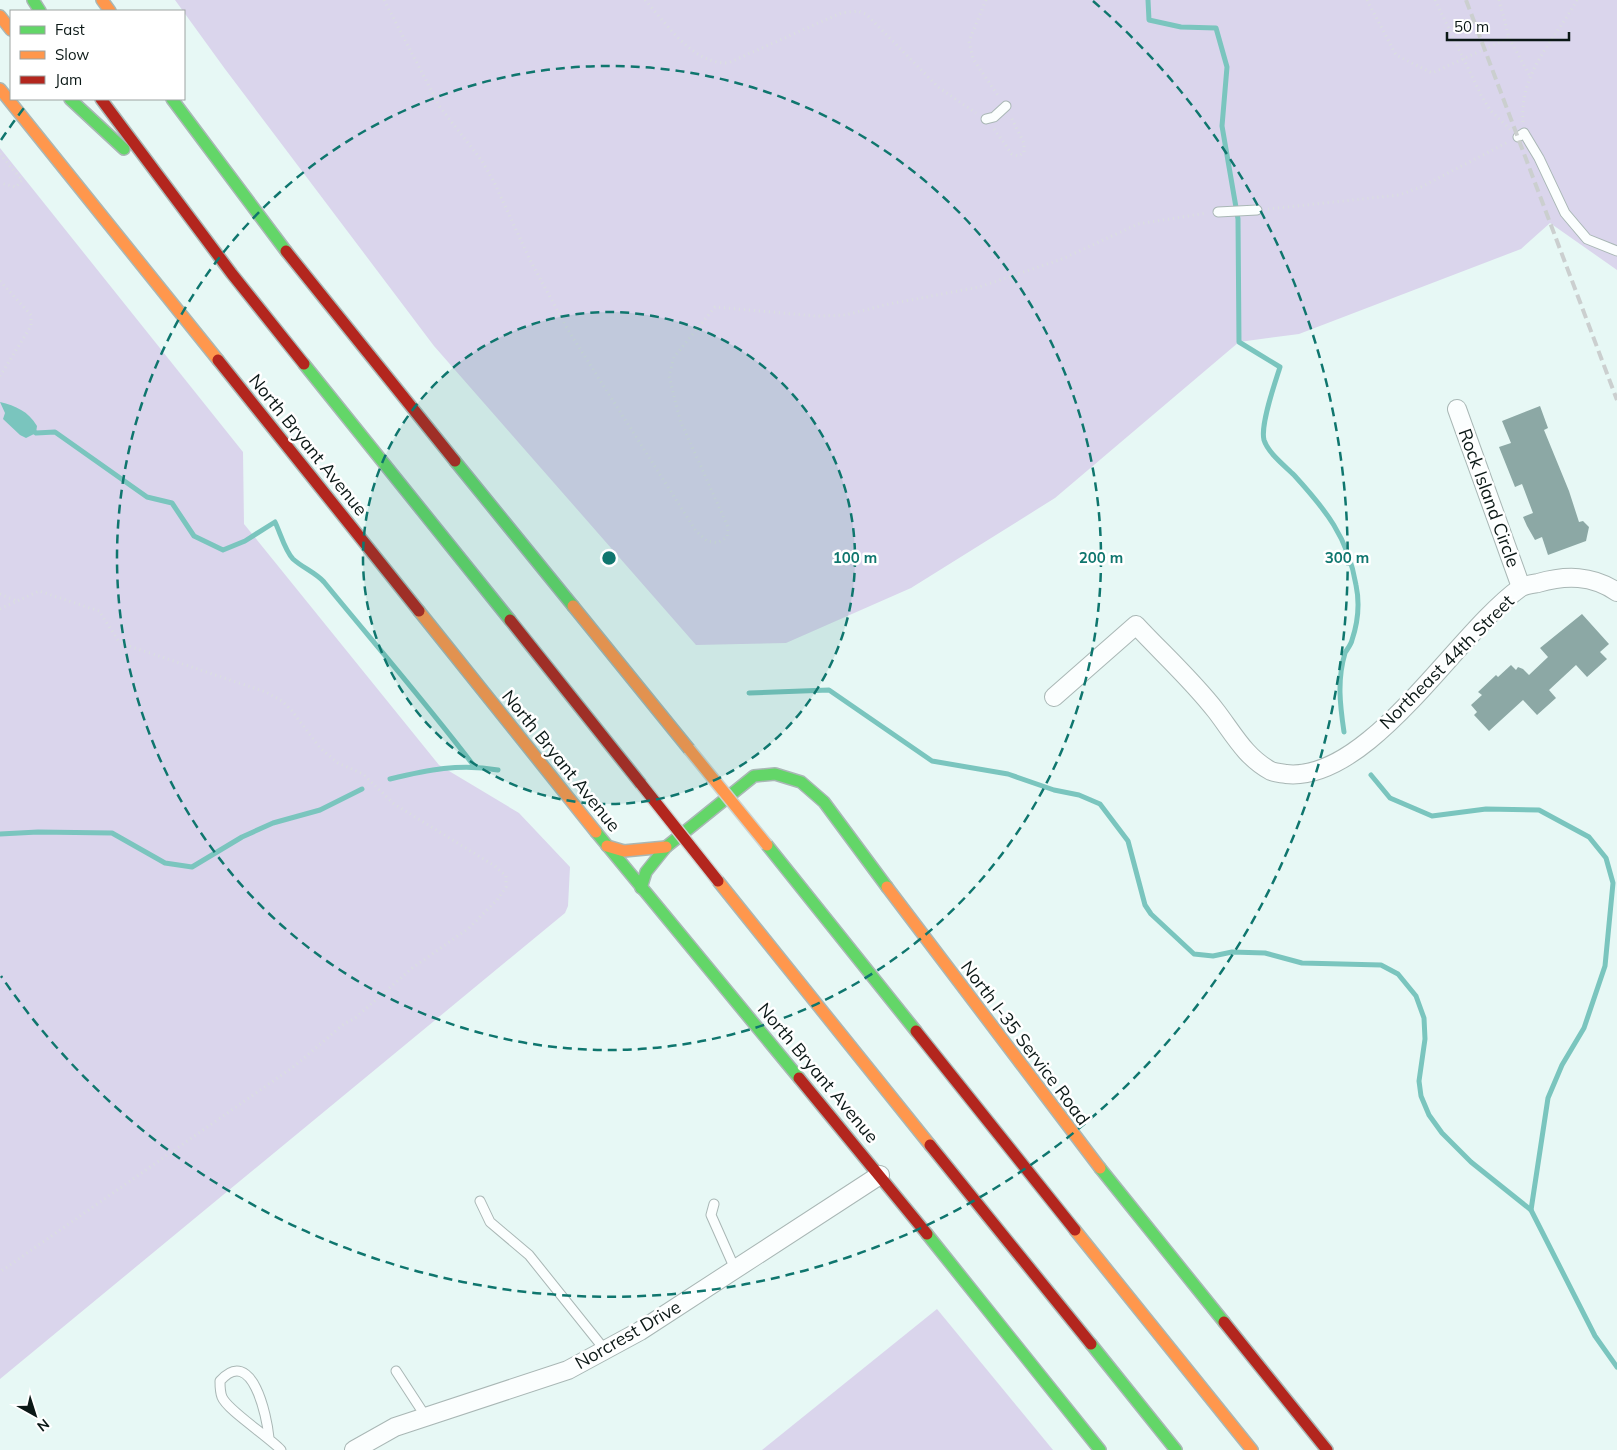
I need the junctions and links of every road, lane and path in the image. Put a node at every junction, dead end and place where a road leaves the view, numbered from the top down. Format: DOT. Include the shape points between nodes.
graph roads {
  1 [pos="384,0"];
  2 [pos="645,0"];
  3 [pos="986,0"];
  4 [pos="1367,0"];
  5 [pos="1435,0"];
  6 [pos="1499,0"];
  7 [pos="1577,0"];
  8 [pos="0,16"];
  9 [pos="10,29"];
  10 [pos="1509,38"];
  11 [pos="1462,59"];
  12 [pos="1530,76"];
  13 [pos="0,89"];
  14 [pos="71,100"];
  15 [pos="102,100"];
  16 [pos="173,100"];
  17 [pos="1006,106"];
  18 [pos="986,120"];
  19 [pos="1521,135"];
  20 [pos="0,154"];
  21 [pos="0,183"];
  22 [pos="165,185"];
  23 [pos="1257,210"];
  24 [pos="1218,212"];
  25 [pos="1617,251"];
  26 [pos="0,281"];
  27 [pos="0,376"];
  28 [pos="1457,409"];
  29 [pos="1521,587"];
  30 [pos="1617,592"];
  31 [pos="0,594"];
  32 [pos="17,601"];
  33 [pos="0,609"];
  34 [pos="1054,697"];
  35 [pos="607,846"];
  36 [pos="666,847"];
  37 [pos="641,888"];
  38 [pos="880,1174"];
  39 [pos="480,1201"];
  40 [pos="714,1204"];
  41 [pos="735,1269"];
  42 [pos="0,1272"];
  43 [pos="605,1350"];
  44 [pos="396,1371"];
  45 [pos="426,1417"];
  46 [pos="269,1438"];
  47 [pos="280,1450"];
  48 [pos="354,1450"];
  49 [pos="1100,1450"];
  50 [pos="1176,1450"];
  51 [pos="1252,1450"];
  52 [pos="1327,1450"];
  1 -- 24 [label="path" via="440,107 482,161 494,182 530,260 568,330 696,531 707,541 717,543 727,538 728,527 680,420 669,376 674,357 715,307 816,316 846,315 979,287 1062,259 1138,224"];
  2 -- 18 [label="path" via="693,51 715,64 728,64 841,13 858,11 880,26 938,87"];
  3 -- 17 [label="path" via="969,41 974,60"];
  4 -- 11 [label="path" via="1396,55 1432,73"];
  5 -- 11 [label="path"];
  6 -- 10 [label="path"];
  7 -- 12 [label="path"];
  8 -- 9 [label="main road"];
  10 -- 11 [label="path"];
  10 -- 12 [label="path"];
  11 -- 19 [label="path" via="1490,110"];
  12 -- 19 [label="path"];
  13 -- 35 [label="main road, North Bryant Avenue"];
  14 -- 22 [label="main road"];
  15 -- 22 [label="main road"];
  16 -- 51 [label="main road, bridge" via="313,286"];
  17 -- 18 [label="lane"];
  17 -- 18 [label="path" via="1024,143 1024,153 1012,154"];
  19 -- 23 [label="path" via="1421,187 1399,195"];
  19 -- 25 [label="lane" via="1540,158 1565,213 1587,240"];
  20 -- 21 [label="path" via="22,180 16,187"];
  22 -- 50 [label="main road, bridge" via="232,274"];
  23 -- 24 [label="lane"];
  26 -- 27 [label="path" via="31,315 31,326"];
  28 -- 29 [label="street, Rock Island Circle"];
  29 -- 30 [label="street, Northeast 44th Street" via="1574,577 1602,582"];
  29 -- 34 [label="street, Northeast 44th Street" via="1368,741 1336,764 1313,773 1292,775 1273,772 1255,761 1236,741 1216,710 1136,625"];
  31 -- 32 [label="path"];
  32 -- 33 [label="path"];
  32 -- 42 [label="path" via="38,591 98,611 120,643 266,692 282,701 320,748 338,763 363,774 394,804 495,866 506,876 506,887 469,928 411,969 296,1065"];
  35 -- 36 [label="main road" via="624,850"];
  35 -- 37 [label="main road, North Bryant Avenue"];
  36 -- 37 [label="main road, North I-35 Service Road" via="646,872"];
  36 -- 52 [label="main road, North I-35 Service Road" via="754,776 781,773 811,788 1066,1126"];
  37 -- 38 [label="main road, North Bryant Avenue"];
  38 -- 41 [label="street, Norcrest Drive"];
  38 -- 49 [label="main road, North Bryant Avenue"];
  39 -- 43 [label="lane" via="490,1222 529,1255"];
  40 -- 41 [label="lane" via="711,1215"];
  41 -- 43 [label="street, Norcrest Drive" via="640,1332"];
  43 -- 45 [label="street, Norcrest Drive" via="568,1370"];
  44 -- 45 [label="lane"];
  45 -- 48 [label="street, Norcrest Drive" via="395,1427"];
  46 -- 46 [label="lane" via="267,1420 251,1378 243,1372 234,1371 226,1375 220,1381 222,1398"];
  46 -- 47 [label="lane"];
}
